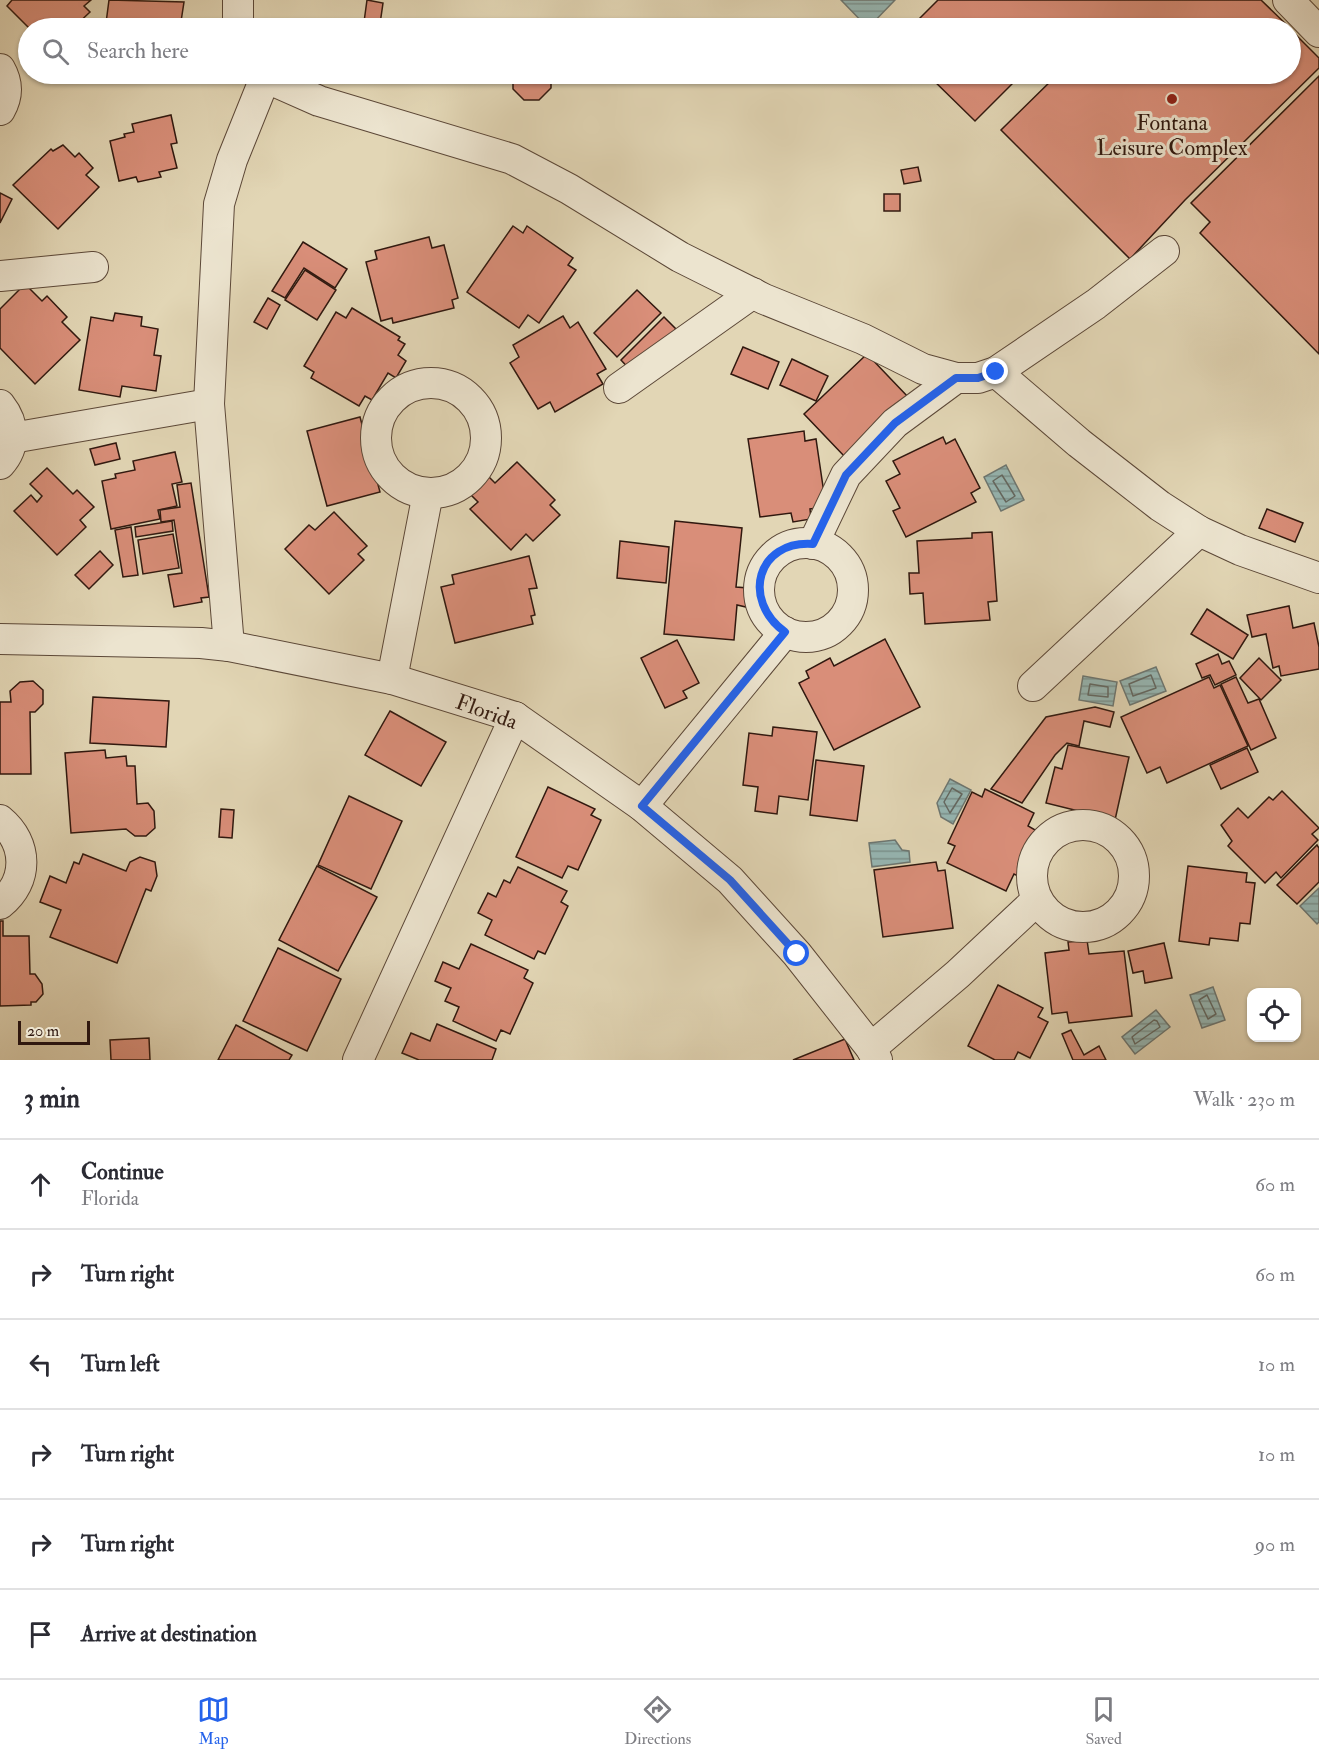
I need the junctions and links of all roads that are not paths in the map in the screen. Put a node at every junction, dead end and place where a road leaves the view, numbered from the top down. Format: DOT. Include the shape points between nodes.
graph roads {
  1 [pos="238,0"];
  2 [pos="1288,0"];
  3 [pos="238,18"];
  4 [pos="1318,30"];
  5 [pos="0,69"];
  6 [pos="259,84"];
  7 [pos="280,84"];
  8 [pos="0,110"];
  9 [pos="1164,251"];
  10 [pos="93,267"];
  11 [pos="0,276"];
  12 [pos="753,293"];
  13 [pos="996,372"];
  14 [pos="956,378"];
  15 [pos="619,388"];
  16 [pos="209,404"];
  17 [pos="0,405"];
  18 [pos="12,438"];
  19 [pos="0,464"];
  20 [pos="428,493"];
  21 [pos="1199,531"];
  22 [pos="813,544"];
  23 [pos="1319,578"];
  24 [pos="785,632"];
  25 [pos="0,639"];
  26 [pos="229,646"];
  27 [pos="392,679"];
  28 [pos="1033,687"];
  29 [pos="515,717"];
  30 [pos="642,806"];
  31 [pos="0,820"];
  32 [pos="1037,900"];
  33 [pos="0,904"];
  34 [pos="874,1054"];
  35 [pos="358,1060"];
  1 -- 3 [label="street"];
  2 -- 4 [label="street"];
  5 -- 8 [label="street" via="7,86"];
  6 -- 16 [label="street" via="219,204"];
  7 -- 12 [label="street" via="319,101 512,159 680,257"];
  9 -- 13 [label="street" via="1096,304"];
  10 -- 11 [label="street"];
  12 -- 14 [label="street" via="923,369"];
  12 -- 15 [label="street"];
  13 -- 14 [label="street" via="978,378"];
  13 -- 21 [label="street" via="1079,443"];
  14 -- 22 [label="street" via="895,423 846,475"];
  16 -- 18 [label="street"];
  16 -- 26 [label="street"];
  17 -- 18 [label="street" via="8,416"];
  18 -- 19 [label="street"];
  20 -- 27 [label="street"];
  21 -- 23 [label="street"];
  21 -- 28 [label="street"];
  22 -- 24 [label="street" via="789,546 777,552 761,574 760,601 765,613"];
  22 -- 24 [label="street" via="842,561 849,573 851,601 837,625 825,632 812,636"];
  24 -- 30 [label="street"];
  25 -- 26 [label="street, Florida"];
  26 -- 27 [label="street, Florida"];
  27 -- 29 [label="street, Florida"];
  29 -- 30 [label="street, Florida"];
  29 -- 35 [label="street"];
  30 -- 34 [label="street, Florida" via="730,880 797,954"];
  31 -- 33 [label="street" via="16,838 22,862 16,887"];
  32 -- 34 [label="street"];
}
